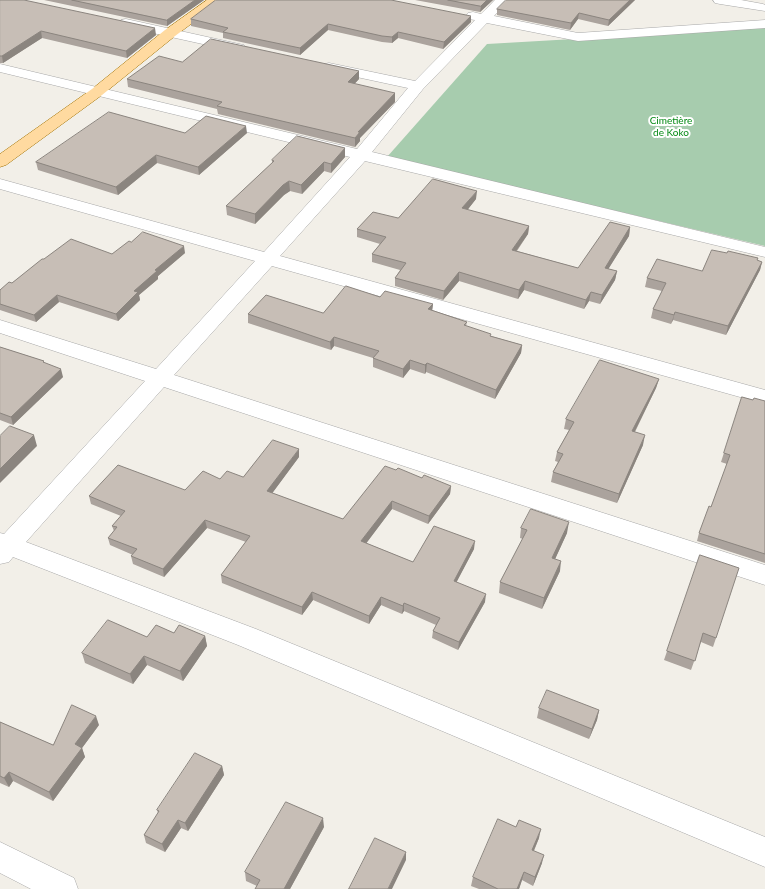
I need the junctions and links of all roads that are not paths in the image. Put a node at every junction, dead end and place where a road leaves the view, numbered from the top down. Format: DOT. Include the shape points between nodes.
graph roads {
  1 [pos="216,0"];
  2 [pos="502,0"];
  3 [pos="720,0"];
  4 [pos="763,8"];
  5 [pos="462,14"];
  6 [pos="485,19"];
  7 [pos="109,20"];
  8 [pos="765,24"];
  9 [pos="170,33"];
  10 [pos="255,51"];
  11 [pos="317,65"];
  12 [pos="0,68"];
  13 [pos="418,86"];
  14 [pos="97,92"];
  15 [pos="361,155"];
  16 [pos="0,162"];
  17 [pos="0,184"];
  18 [pos="765,252"];
  19 [pos="267,258"];
  20 [pos="0,326"];
  21 [pos="159,378"];
  22 [pos="765,397"];
  23 [pos="3,547"];
  24 [pos="765,575"];
  25 [pos="765,852"];
  26 [pos="0,857"];
  27 [pos="44,885"];
  1 -- 9 [label="main road"];
  2 -- 6 [label="street"];
  3 -- 4 [label="street"];
  5 -- 6 [label="street"];
  6 -- 8 [label="street" via="578,37"];
  6 -- 13 [label="street"];
  7 -- 9 [label="street"];
  9 -- 10 [label="street"];
  9 -- 14 [label="main road"];
  11 -- 13 [label="street"];
  12 -- 14 [label="street"];
  13 -- 15 [label="street"];
  14 -- 15 [label="street"];
  14 -- 16 [label="main road"];
  15 -- 18 [label="street"];
  15 -- 19 [label="street"];
  17 -- 19 [label="street"];
  19 -- 21 [label="street"];
  19 -- 22 [label="street"];
  20 -- 21 [label="street"];
  21 -- 23 [label="street"];
  21 -- 24 [label="street"];
  23 -- 25 [label="street" via="247,637"];
  26 -- 27 [label="street"];
}
